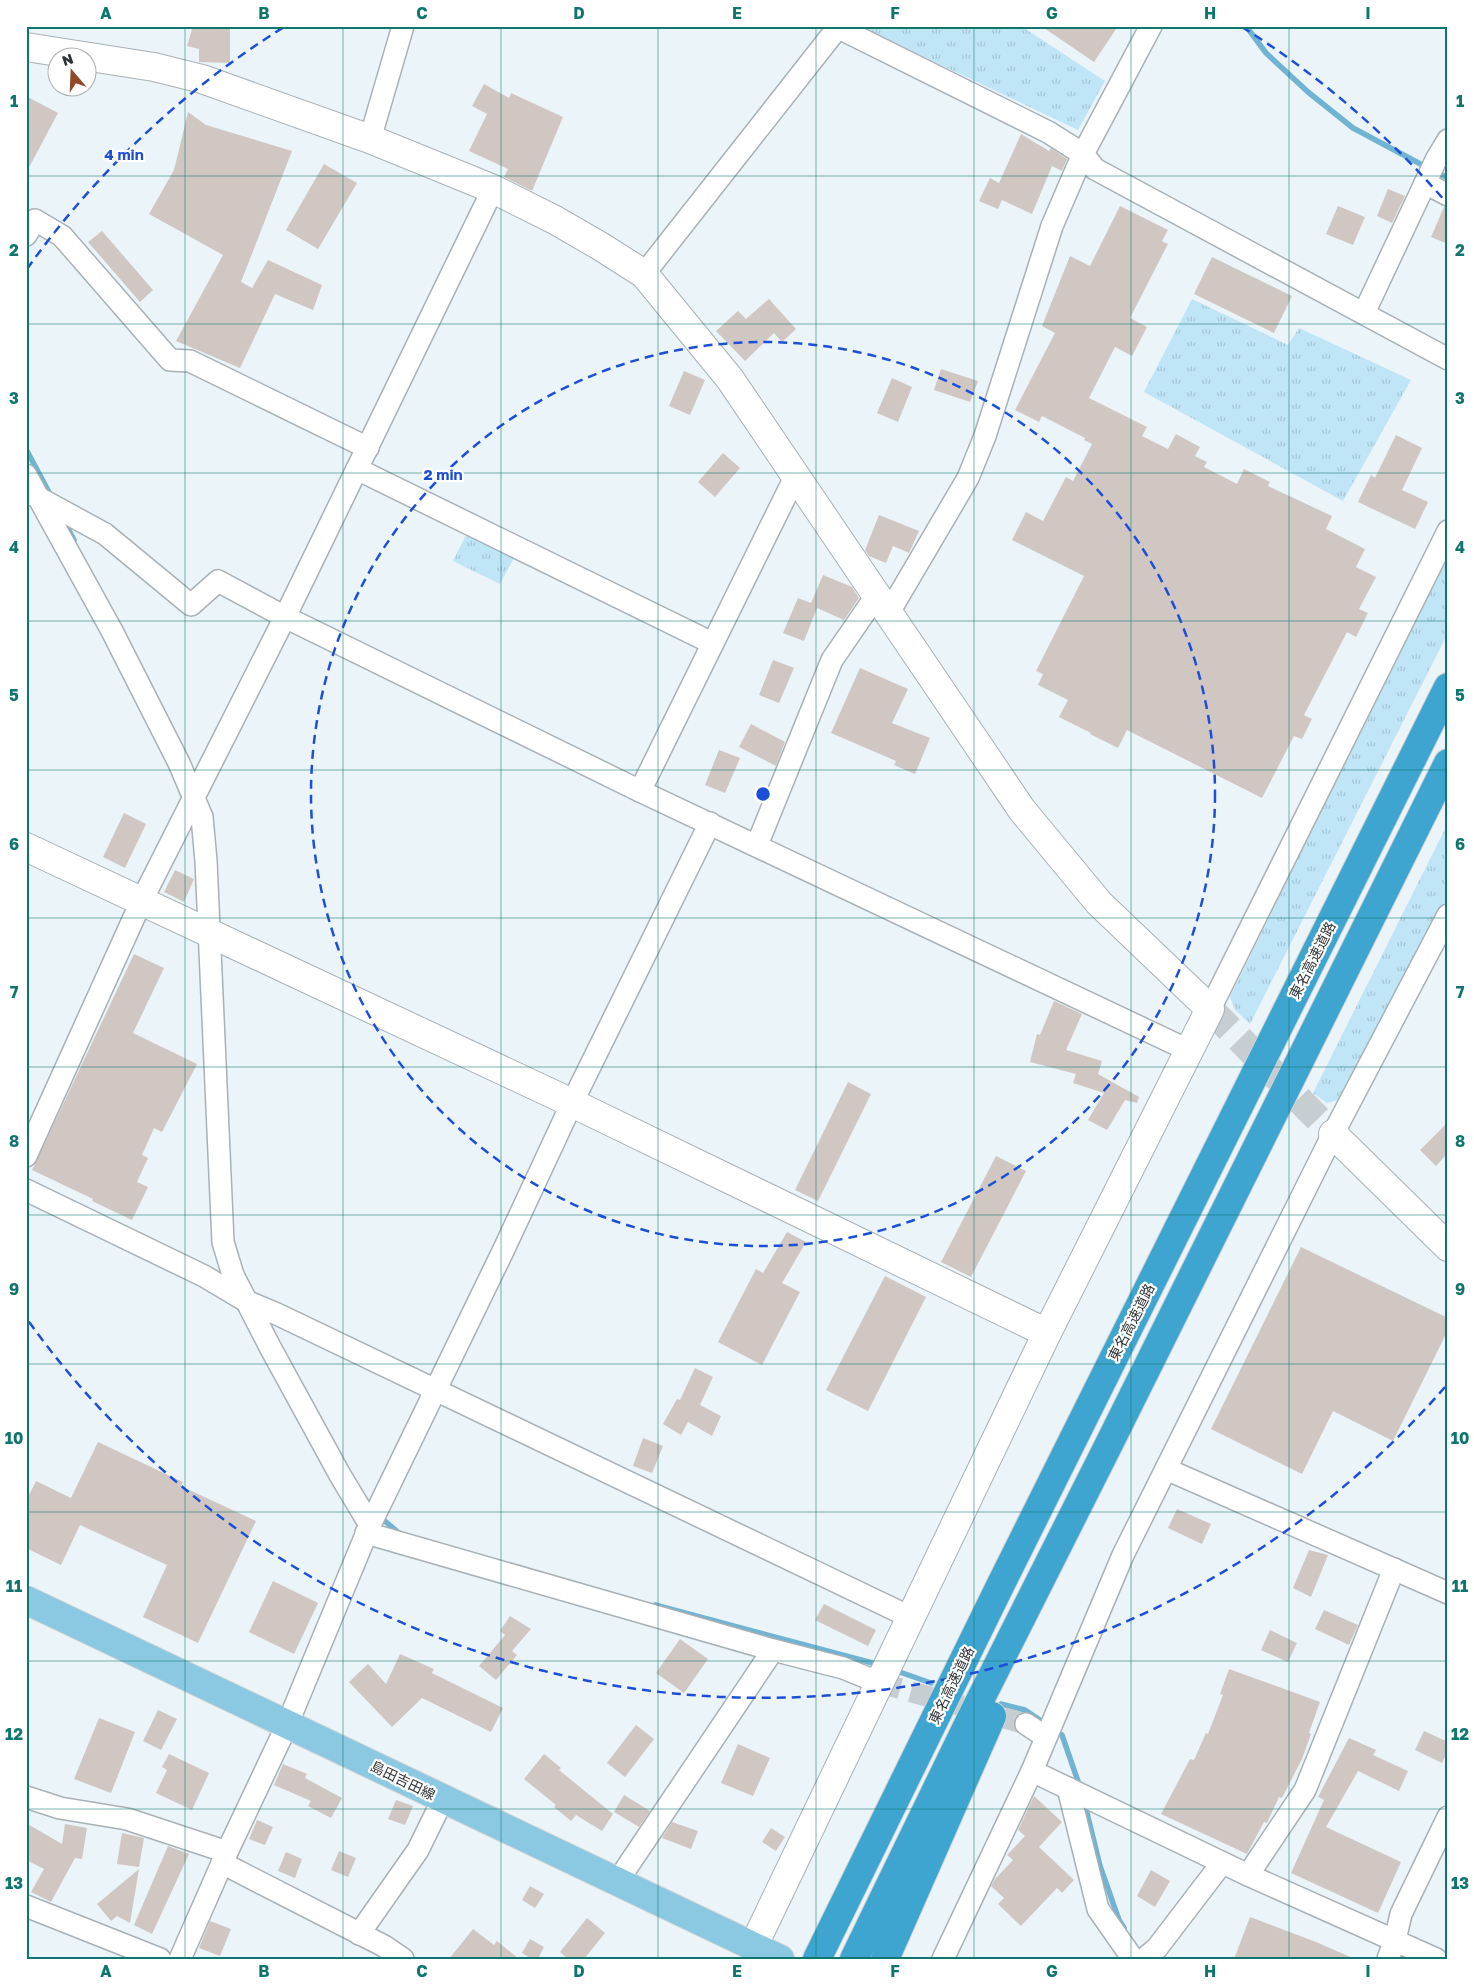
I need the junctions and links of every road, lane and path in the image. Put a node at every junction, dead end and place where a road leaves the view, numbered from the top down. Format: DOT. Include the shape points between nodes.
graph roads {
  1 [pos="403,26"];
  2 [pos="1151,26"];
  3 [pos="837,27"];
  4 [pos="26,47"];
  5 [pos="370,139"];
  6 [pos="1448,140"];
  7 [pos="1083,154"];
  8 [pos="1426,182"];
  9 [pos="493,189"];
  10 [pos="1448,195"];
  11 [pos="26,235"];
  12 [pos="644,274"];
  13 [pos="1364,313"];
  14 [pos="1448,359"];
  15 [pos="368,448"];
  16 [pos="357,468"];
  17 [pos="26,475"];
  18 [pos="796,475"];
  19 [pos="35,496"];
  20 [pos="1448,531"];
  21 [pos="882,605"];
  22 [pos="285,617"];
  23 [pos="712,643"];
  24 [pos="1448,687"];
  25 [pos="1448,763"];
  26 [pos="640,791"];
  27 [pos="194,797"];
  28 [pos="710,823"];
  29 [pos="757,845"];
  30 [pos="26,847"];
  31 [pos="141,902"];
  32 [pos="1448,915"];
  33 [pos="217,938"];
  34 [pos="1210,1009"];
  35 [pos="1188,1050"];
  36 [pos="572,1103"];
  37 [pos="1334,1134"];
  38 [pos="26,1156"];
  39 [pos="26,1190"];
  40 [pos="1448,1247"];
  41 [pos="246,1301"];
  42 [pos="1047,1333"];
  43 [pos="435,1391"];
  44 [pos="1108,1448"];
  45 [pos="1166,1468"];
  46 [pos="369,1527"];
  47 [pos="1394,1569"];
  48 [pos="1448,1593"];
  49 [pos="26,1600"];
  50 [pos="912,1618"];
  51 [pos="773,1650"];
  52 [pos="885,1673"];
  53 [pos="1026,1724"];
  54 [pos="288,1725"];
  55 [pos="1046,1736"];
  56 [pos="1032,1771"];
  57 [pos="1069,1788"];
  58 [pos="26,1797"];
  59 [pos="443,1799"];
  60 [pos="1448,1817"];
  61 [pos="224,1858"];
  62 [pos="1222,1863"];
  63 [pos="1248,1876"];
  64 [pos="617,1882"];
  65 [pos="26,1906"];
  66 [pos="359,1934"];
  67 [pos="1392,1949"];
  68 [pos="819,1954"];
  69 [pos="769,1955"];
  70 [pos="1150,1955"];
  71 [pos="160,1959"];
  72 [pos="180,1959"];
  73 [pos="403,1959"];
  74 [pos="854,1959"];
  75 [pos="885,1959"];
  76 [pos="943,1959"];
  77 [pos="1133,1959"];
  78 [pos="1436,1959"];
  1 -- 5 [label="street"];
  2 -- 7 [label="street"];
  3 -- 7 [label="street" via="1048,132"];
  3 -- 12 [label="street"];
  4 -- 5 [label="street" via="154,67 202,79"];
  5 -- 9 [label="street"];
  6 -- 8 [label="street"];
  7 -- 13 [label="street" via="1095,169"];
  7 -- 21 [label="street" via="1052,226 985,436 968,478"];
  8 -- 10 [label="street"];
  8 -- 13 [label="street"];
  9 -- 12 [label="street" via="555,220"];
  9 -- 15 [label="street"];
  11 -- 15 [label="street" via="35,220 62,236 170,360 190,361"];
  12 -- 18 [label="street" via="730,379"];
  13 -- 14 [label="street"];
  15 -- 16 [label="street"];
  16 -- 22 [label="street"];
  16 -- 23 [label="street"];
  17 -- 19 [label="street"];
  18 -- 21 [label="street"];
  18 -- 23 [label="street"];
  19 -- 22 [label="street" via="105,534 191,605 218,581"];
  19 -- 27 [label="street" via="112,631"];
  20 -- 34 [label="street"];
  21 -- 29 [label="street" via="832,660"];
  21 -- 34 [label="street" via="1022,810 1099,903"];
  22 -- 26 [label="street"];
  22 -- 27 [label="street"];
  23 -- 26 [label="street"];
  24 -- 68 [label="highway, 東名高速道路"];
  25 -- 44 [label="highway"];
  26 -- 28 [label="street"];
  27 -- 31 [label="street"];
  27 -- 33 [label="street" via="202,817"];
  28 -- 29 [label="street"];
  28 -- 36 [label="street"];
  29 -- 35 [label="street"];
  30 -- 31 [label="street"];
  31 -- 33 [label="street"];
  31 -- 38 [label="street"];
  32 -- 37 [label="street"];
  33 -- 36 [label="street"];
  33 -- 41 [label="street" via="223,1242 232,1275"];
  34 -- 35 [label="street"];
  35 -- 42 [label="street"];
  36 -- 42 [label="street"];
  36 -- 43 [label="street"];
  37 -- 40 [label="street"];
  37 -- 45 [label="street"];
  39 -- 41 [label="street" via="204,1276"];
  41 -- 43 [label="street"];
  41 -- 46 [label="street"];
  42 -- 50 [label="street"];
  43 -- 46 [label="street"];
  43 -- 50 [label="street"];
  44 -- 74 [label="highway" via="969,1722"];
  44 -- 75 [label="highway"];
  45 -- 47 [label="street"];
  45 -- 55 [label="street" via="1123,1555"];
  46 -- 51 [label="street"];
  46 -- 54 [label="street"];
  47 -- 48 [label="street"];
  47 -- 63 [label="street" via="1305,1790"];
  49 -- 54 [label="main road, 島田吉田線"];
  50 -- 52 [label="street"];
  51 -- 52 [label="street" via="843,1668"];
  51 -- 64 [label="street"];
  52 -- 69 [label="street"];
  53 -- 55 [label="street"];
  54 -- 59 [label="main road, 島田吉田線"];
  54 -- 61 [label="street"];
  55 -- 56 [label="street"];
  56 -- 57 [label="street"];
  56 -- 76 [label="street"];
  57 -- 62 [label="street"];
  57 -- 77 [label="street" via="1098,1909"];
  58 -- 61 [label="street" via="60,1808 127,1819"];
  59 -- 64 [label="main road, 島田吉田線"];
  59 -- 66 [label="street" via="418,1850"];
  60 -- 67 [label="street" via="1401,1914"];
  61 -- 66 [label="street"];
  61 -- 72 [label="street"];
  62 -- 63 [label="street"];
  62 -- 70 [label="street"];
  63 -- 67 [label="street"];
  64 -- 69 [label="main road, 島田吉田線"];
  65 -- 71 [label="street"];
  66 -- 73 [label="street"];
  67 -- 78 [label="street"];
}
